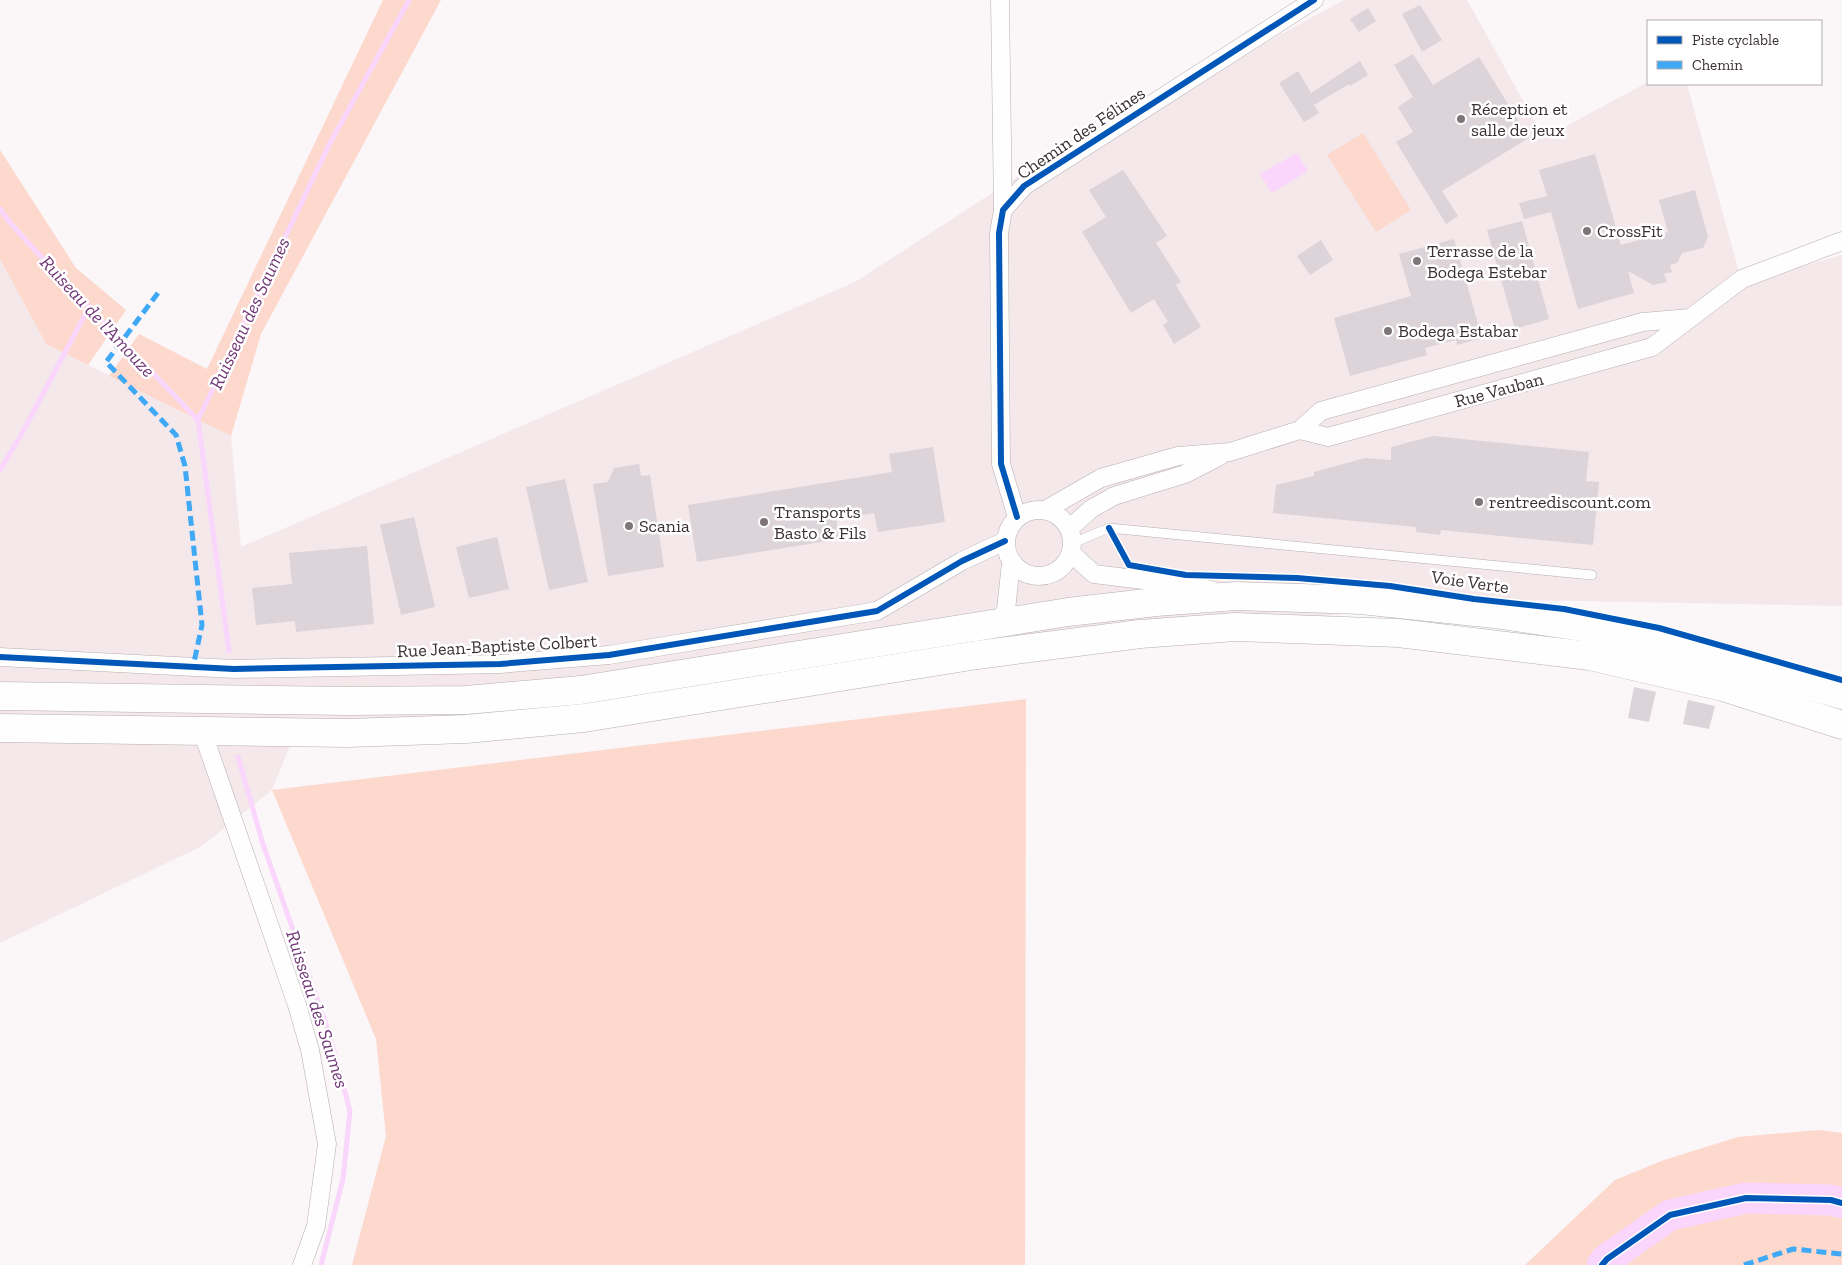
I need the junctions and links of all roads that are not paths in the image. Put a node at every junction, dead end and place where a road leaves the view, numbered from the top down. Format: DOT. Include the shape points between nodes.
graph roads {
  1 [pos="1000,0"];
  2 [pos="1314,0"];
  3 [pos="1003,210"];
  4 [pos="1842,241"];
  5 [pos="1690,318"];
  6 [pos="1300,430"];
  7 [pos="1230,452"];
  8 [pos="1047,510"];
  9 [pos="1017,517"];
  10 [pos="1005,541"];
  11 [pos="1071,541"];
  12 [pos="1011,563"];
  13 [pos="1592,575"];
  14 [pos="1236,596"];
  15 [pos="996,625"];
  16 [pos="0,657"];
  17 [pos="1842,695"];
  18 [pos="0,696"];
  19 [pos="1842,725"];
  20 [pos="0,728"];
  21 [pos="204,731"];
  22 [pos="302,1265"];
  1 -- 3 [label="street"];
  2 -- 3 [label="street, Chemin des Félines" via="1024,186"];
  3 -- 9 [label="street" via="999,233 1001,464"];
  4 -- 5 [label="street, Rue Vauban" via="1742,279"];
  5 -- 6 [label="street, Rue Vauban" via="1643,322 1321,411"];
  5 -- 6 [label="street, Rue Vauban" via="1652,347 1328,437"];
  6 -- 7 [label="street, Rue Vauban"];
  7 -- 8 [label="street, Rue Vauban" via="1178,456 1101,478"];
  7 -- 11 [label="street, Rue Vauban" via="1185,474 1114,496 1091,509"];
  8 -- 9 [label="street" via="1031,510"];
  8 -- 11 [label="street" via="1060,516"];
  9 -- 10 [label="street" via="1008,528"];
  10 -- 12 [label="street"];
  10 -- 16 [label="street, Rue Jean-Baptiste Colbert" via="962,561 877,611 610,655 500,664 234,669"];
  11 -- 12 [label="street" via="1066,562 1047,576 1027,575"];
  11 -- 13 [label="lane" via="1109,528"];
  11 -- 14 [label="street" via="1094,574 1192,586"];
  12 -- 15 [label="street" via="1006,610"];
  14 -- 15 [label="main road" via="1068,612"];
  14 -- 17 [label="main road" via="1361,600 1495,614 1588,628 1731,662"];
  15 -- 18 [label="main road" via="581,690 466,700"];
  19 -- 21 [label="main road" via="1723,687 1590,656 1398,633 1235,627 1140,634 977,655 574,719 466,729 348,733"];
  20 -- 21 [label="main road"];
  21 -- 22 [label="street" via="297,1005 312,1059 327,1144 316,1226"];
}
